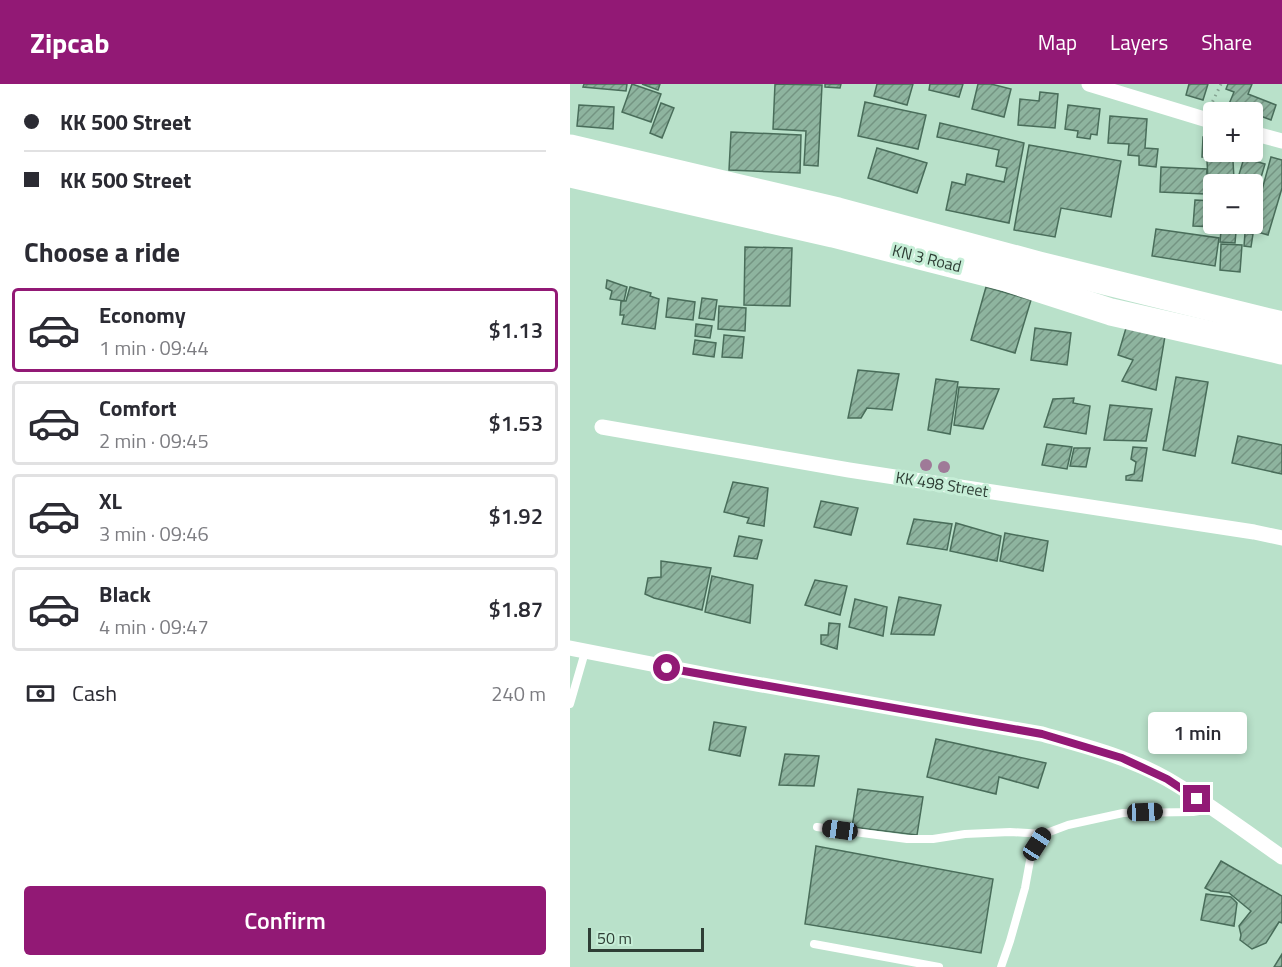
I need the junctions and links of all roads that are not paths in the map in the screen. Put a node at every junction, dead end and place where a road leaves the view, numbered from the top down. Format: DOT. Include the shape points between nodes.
graph roads {
  1 [pos="1089,84"];
  2 [pos="1203,118"];
  3 [pos="1263,136"];
  4 [pos="1282,141"];
  5 [pos="570,148"];
  6 [pos="570,174"];
  7 [pos="1282,325"];
  8 [pos="1282,351"];
  9 [pos="602,427"];
  10 [pos="1282,538"];
  11 [pos="577,650"];
  12 [pos="570,704"];
  13 [pos="1212,809"];
  14 [pos="817,827"];
  15 [pos="1044,834"];
  16 [pos="1282,857"];
  17 [pos="814,944"];
  18 [pos="939,967"];
  19 [pos="1000,967"];
  1 -- 2 [label="street"];
  3 -- 4 [label="street"];
  5 -- 7 [label="highway, KN 3 Road" via="838,211"];
  6 -- 8 [label="highway, KN 3 Road" via="834,234 1006,278 1111,312"];
  9 -- 10 [label="street, KK 498 Street"];
  11 -- 12 [label="lane"];
  11 -- 13 [label="street" via="1042,734 1122,758 1167,779"];
  13 -- 15 [label="lane" via="1123,813"];
  13 -- 16 [label="street"];
  14 -- 15 [label="lane" via="907,839 1010,832"];
  15 -- 19 [label="lane" via="1030,855 1025,888"];
  17 -- 18 [label="lane"];
}
